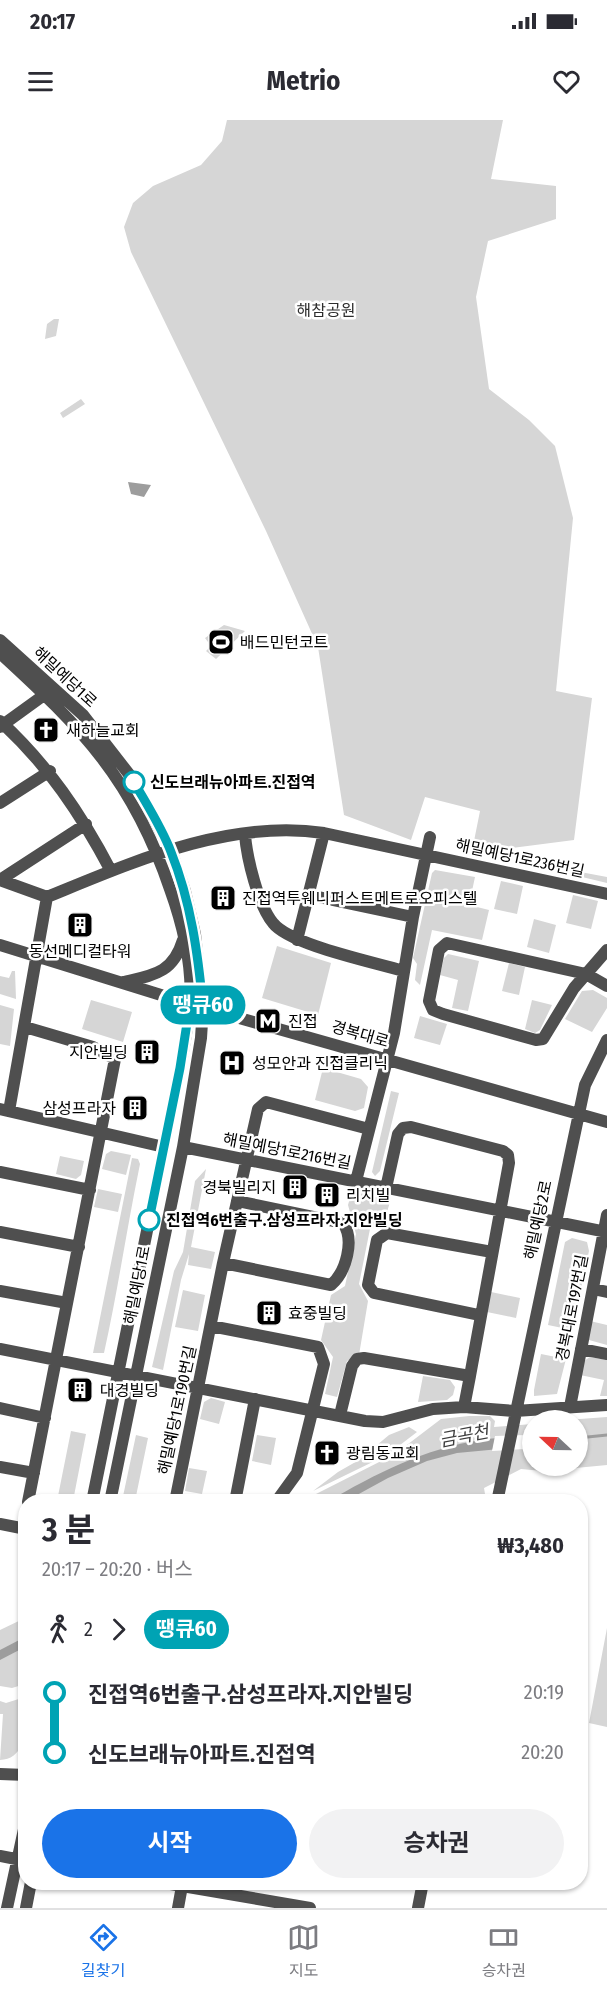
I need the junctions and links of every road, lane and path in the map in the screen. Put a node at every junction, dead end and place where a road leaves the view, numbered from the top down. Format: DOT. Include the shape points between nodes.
graph roads {
  1 [pos="0,640"];
  2 [pos="0,653"];
  3 [pos="50,691"];
  4 [pos="1,724"];
  5 [pos="50,771"];
  6 [pos="0,803"];
  7 [pos="86,824"];
  8 [pos="324,833"];
  9 [pos="245,835"];
  10 [pos="430,837"];
  11 [pos="165,852"];
  12 [pos="426,856"];
  13 [pos="111,871"];
  14 [pos="0,880"];
  15 [pos="607,894"];
  16 [pos="309,895"];
  17 [pos="47,897"];
  18 [pos="413,917"];
  19 [pos="184,936"];
  20 [pos="297,939"];
  21 [pos="0,945"];
  22 [pos="607,950"];
  23 [pos="35,956"];
  24 [pos="404,970"];
  25 [pos="586,974"];
  26 [pos="123,982"];
  27 [pos="607,986"];
  28 [pos="190,1004"];
  29 [pos="203,1007"];
  30 [pos="25,1027"];
  31 [pos="607,1040"];
  32 [pos="388,1059"];
  33 [pos="5,1110"];
  34 [pos="578,1114"];
  35 [pos="607,1122"];
  36 [pos="369,1129"];
  37 [pos="102,1133"];
  38 [pos="164,1147"];
  39 [pos="183,1147"];
  40 [pos="245,1160"];
  41 [pos="0,1172"];
  42 [pos="356,1181"];
  43 [pos="386,1188"];
  44 [pos="90,1190"];
  45 [pos="237,1201"];
  46 [pos="501,1211"];
  47 [pos="607,1215"];
  48 [pos="554,1222"];
  49 [pos="0,1232"];
  50 [pos="605,1232"];
  51 [pos="79,1247"];
  52 [pos="492,1252"];
  53 [pos="223,1263"];
  54 [pos="593,1289"];
  55 [pos="0,1291"];
  56 [pos="607,1292"];
  57 [pos="67,1303"];
  58 [pos="479,1315"];
  59 [pos="211,1326"];
  60 [pos="0,1349"];
  61 [pos="581,1349"];
  62 [pos="607,1354"];
  63 [pos="55,1360"];
  64 [pos="118,1371"];
  65 [pos="136,1375"];
  66 [pos="470,1376"];
  67 [pos="198,1386"];
  68 [pos="255,1400"];
  69 [pos="607,1405"];
  70 [pos="464,1407"];
  71 [pos="570,1407"];
  72 [pos="0,1408"];
  73 [pos="313,1410"];
  74 [pos="515,1411"];
  75 [pos="340,1415"];
  76 [pos="45,1418"];
  77 [pos="0,1467"];
  78 [pos="34,1473"];
  79 [pos="30,1494"];
  80 [pos="94,1494"];
  81 [pos="112,1494"];
  82 [pos="177,1494"];
  83 [pos="237,1494"];
  84 [pos="282,1494"];
  85 [pos="499,1494"];
  86 [pos="0,1524"];
  87 [pos="18,1528"];
  88 [pos="0,1774"];
  89 [pos="18,1775"];
  90 [pos="0,1856"];
  91 [pos="18,1859"];
  92 [pos="18,1870"];
  93 [pos="29,1890"];
  94 [pos="181,1890"];
  95 [pos="205,1890"];
  96 [pos="421,1890"];
  97 [pos="7,1908"];
  98 [pos="26,1908"];
  99 [pos="178,1908"];
  100 [pos="310,1908"];
  101 [pos="418,1908"];
  1 -- 3 [label="street, 해밀예당1로"];
  2 -- 3 [label="street, 해밀예당1로"];
  3 -- 4 [label="street"];
  3 -- 11 [label="street, 해밀예당1로" via="83,715 120,761"];
  4 -- 5 [label="street"];
  5 -- 6 [label="street"];
  5 -- 7 [label="street"];
  7 -- 13 [label="street"];
  7 -- 14 [label="street"];
  8 -- 9 [label="street, 해밀예당1로236번길" via="283,830"];
  8 -- 12 [label="street, 해밀예당1로236번길"];
  8 -- 16 [label="street"];
  9 -- 11 [label="street, 해밀예당1로236번길"];
  9 -- 20 [label="street" via="263,907 273,924"];
  10 -- 12 [label="street"];
  11 -- 13 [label="street, 해밀예당1로236번길"];
  11 -- 19 [label="street, 해밀예당1로"];
  11 -- 29 [label="street, 해밀예당1로" via="185,891 195,933"];
  12 -- 15 [label="street, 해밀예당1로236번길"];
  12 -- 18 [label="street"];
  13 -- 17 [label="street, 해밀예당1로236번길"];
  14 -- 17 [label="street"];
  16 -- 18 [label="street"];
  16 -- 20 [label="street"];
  17 -- 23 [label="street"];
  18 -- 24 [label="street"];
  19 -- 26 [label="street" via="179,954 170,965 157,974"];
  19 -- 28 [label="street, 해밀예당1로"];
  20 -- 24 [label="street"];
  21 -- 23 [label="street, 경복대로"];
  22 -- 25 [label="street"];
  23 -- 26 [label="street, 경복대로"];
  23 -- 30 [label="street"];
  24 -- 32 [label="street"];
  25 -- 25 [label="street" via="447,943 439,950 429,1001 434,1010 443,1014 543,1039"];
  25 -- 27 [label="street"];
  26 -- 28 [label="street, 경복대로"];
  28 -- 29 [label="street, 경복대로"];
  28 -- 38 [label="street, 해밀예당1로"];
  29 -- 32 [label="street, 경복대로"];
  29 -- 39 [label="street, 해밀예당1로"];
  30 -- 33 [label="street"];
  30 -- 37 [label="street" via="93,1047 115,1059"];
  31 -- 34 [label="street, 해밀예당2로" via="592,1068"];
  32 -- 34 [label="street, 경복대로"];
  32 -- 36 [label="street"];
  33 -- 37 [label="street"];
  34 -- 35 [label="street, 경복대로"];
  34 -- 48 [label="street, 해밀예당2로"];
  36 -- 40 [label="street, 해밀예당1로190번길" via="266,1102 258,1109"];
  36 -- 42 [label="street"];
  37 -- 38 [label="street"];
  37 -- 44 [label="street"];
  38 -- 64 [label="street, 해밀예당1로"];
  39 -- 40 [label="street, 해밀예당1로216번길"];
  39 -- 65 [label="street, 해밀예당1로"];
  40 -- 42 [label="street, 해밀예당1로216번길"];
  40 -- 45 [label="street, 해밀예당1로190번길"];
  41 -- 44 [label="street"];
  42 -- 43 [label="street, 해밀예당1로216번길"];
  43 -- 46 [label="street, 해밀예당1로216번길"];
  43 -- 46 [label="street" via="398,1134 411,1127 508,1155"];
  44 -- 51 [label="street"];
  45 -- 53 [label="street, 해밀예당1로190번길"];
  45 -- 53 [label="street" via="343,1223 350,1238 341,1277 331,1285"];
  46 -- 48 [label="street, 해밀예당1로216번길"];
  46 -- 52 [label="street"];
  47 -- 50 [label="street, 경복대로197번길"];
  48 -- 50 [label="street, 해밀예당1로216번길"];
  48 -- 74 [label="street, 해밀예당2로"];
  49 -- 51 [label="street"];
  50 -- 54 [label="street, 경복대로197번길"];
  51 -- 57 [label="street"];
  52 -- 58 [label="street"];
  52 -- 58 [label="street" via="387,1233 377,1240 368,1285 374,1293"];
  53 -- 59 [label="street, 해밀예당1로190번길"];
  54 -- 56 [label="street"];
  54 -- 61 [label="street, 경복대로197번길"];
  55 -- 57 [label="street"];
  57 -- 63 [label="street"];
  58 -- 66 [label="street"];
  59 -- 67 [label="street, 해밀예당1로190번길"];
  59 -- 73 [label="street, 해밀예당1로190번길" via="318,1347 324,1364"];
  60 -- 63 [label="street"];
  61 -- 62 [label="street"];
  61 -- 71 [label="street, 경복대로197번길"];
  63 -- 64 [label="street"];
  63 -- 76 [label="street"];
  64 -- 65 [label="street"];
  64 -- 80 [label="street, 해밀예당1로"];
  65 -- 67 [label="street"];
  65 -- 81 [label="street, 해밀예당1로"];
  66 -- 70 [label="street"];
  66 -- 75 [label="street" via="357,1359"];
  67 -- 68 [label="street"];
  67 -- 82 [label="street, 해밀예당1로190번길"];
  68 -- 73 [label="street"];
  68 -- 83 [label="street"];
  69 -- 71 [label="street"];
  70 -- 74 [label="street"];
  70 -- 75 [label="street" via="433,1409 383,1422"];
  71 -- 74 [label="street"];
  72 -- 76 [label="street"];
  73 -- 75 [label="street"];
  73 -- 84 [label="street" via="297,1473"];
  74 -- 85 [label="street, 해밀예당2로"];
  76 -- 78 [label="street"];
  77 -- 78 [label="street"];
  78 -- 79 [label="street"];
  86 -- 87 [label="street"];
  88 -- 89 [label="street"];
  90 -- 91 [label="street"];
  92 -- 97 [label="street"];
  93 -- 98 [label="street"];
  94 -- 99 [label="street"];
  95 -- 100 [label="street"];
  96 -- 101 [label="street"];
}
